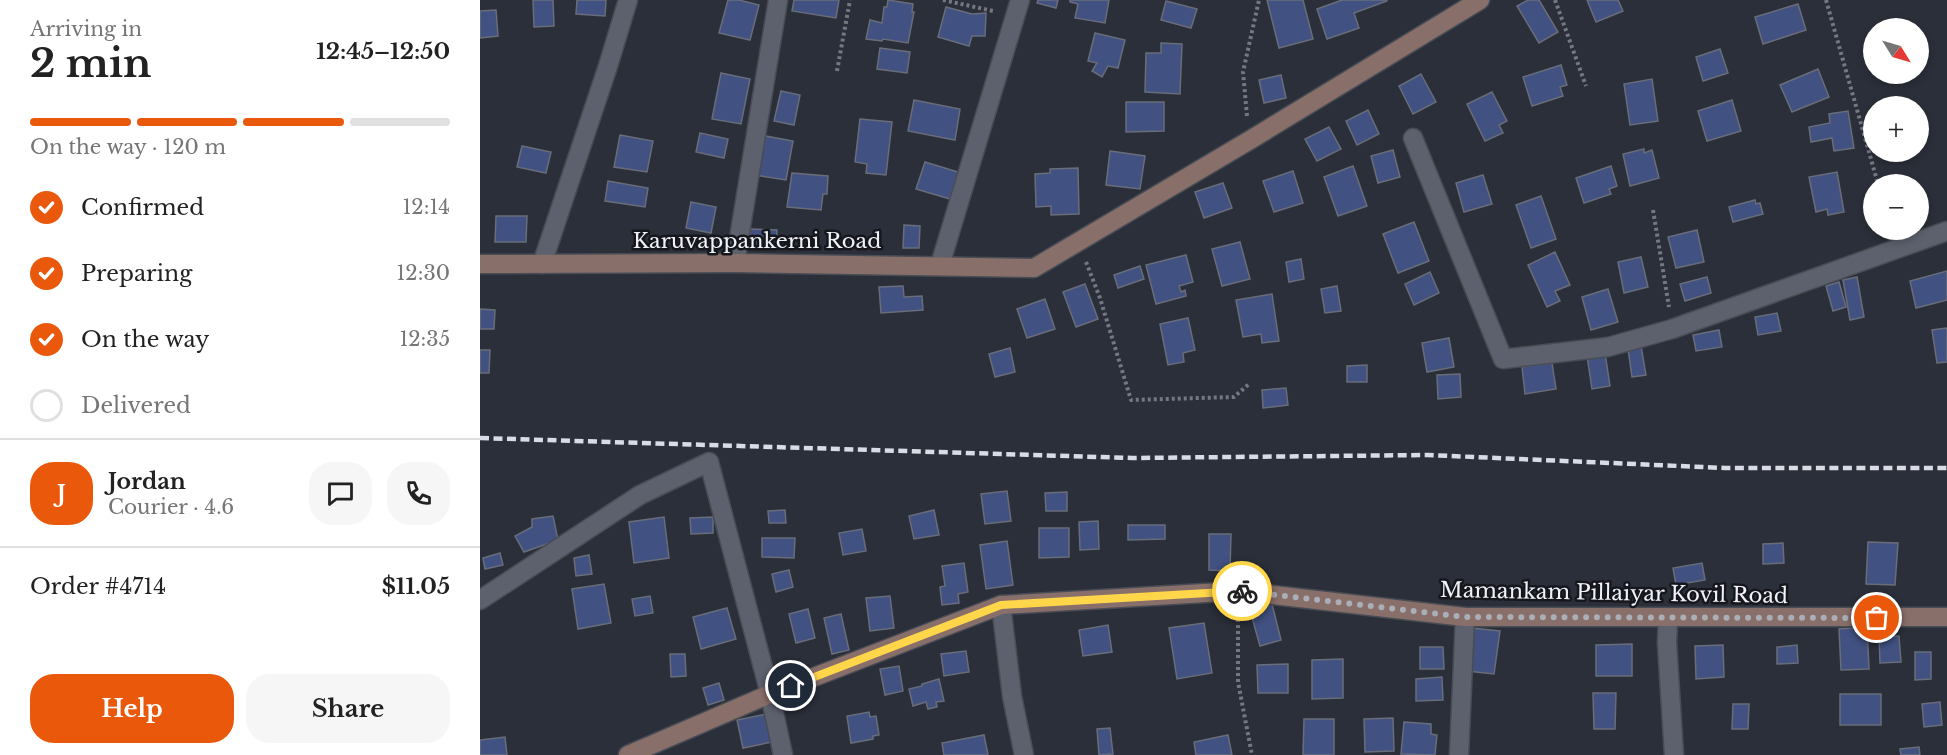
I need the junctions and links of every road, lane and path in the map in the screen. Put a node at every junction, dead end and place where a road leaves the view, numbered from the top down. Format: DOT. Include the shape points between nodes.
graph roads {
  1 [pos="628,0"];
  2 [pos="778,0"];
  3 [pos="850,0"];
  4 [pos="943,0"];
  5 [pos="1259,0"];
  6 [pos="1480,0"];
  7 [pos="1555,0"];
  8 [pos="1826,0"];
  9 [pos="1017,8"];
  10 [pos="837,71"];
  11 [pos="1586,86"];
  12 [pos="1413,138"];
  13 [pos="1250,140"];
  14 [pos="1875,174"];
  15 [pos="1653,210"];
  16 [pos="1947,231"];
  17 [pos="1078,242"];
  18 [pos="735,263"];
  19 [pos="480,264"];
  20 [pos="542,264"];
  21 [pos="940,265"];
  22 [pos="1672,329"];
  23 [pos="1249,384"];
  24 [pos="1239,591"];
  25 [pos="480,600"];
  26 [pos="1001,605"];
  27 [pos="1465,617"];
  28 [pos="1947,617"];
  29 [pos="1668,618"];
  30 [pos="770,694"];
  31 [pos="628,755"];
  32 [pos="783,755"];
  33 [pos="1024,755"];
  34 [pos="1252,755"];
  35 [pos="1459,755"];
  36 [pos="1674,755"];
  1 -- 20 [label="street"];
  2 -- 18 [label="street"];
  3 -- 10 [label="path"];
  4 -- 9 [label="path"];
  5 -- 13 [label="path" via="1243,72"];
  6 -- 13 [label="main road"];
  7 -- 11 [label="path"];
  8 -- 14 [label="path"];
  9 -- 21 [label="street"];
  12 -- 22 [label="street" via="1503,358 1608,347"];
  13 -- 17 [label="main road"];
  15 -- 22 [label="path"];
  16 -- 22 [label="street"];
  17 -- 21 [label="main road, Karuvappankerni Road" via="1034,268"];
  17 -- 23 [label="path" via="1100,298 1131,400 1234,397"];
  18 -- 20 [label="main road, Karuvappankerni Road"];
  18 -- 21 [label="main road, Karuvappankerni Road"];
  19 -- 20 [label="main road, Karuvappankerni Road"];
  24 -- 26 [label="main road, Mamankam Pillaiyar Kovil Road"];
  24 -- 27 [label="main road, Mamankam Pillaiyar Kovil Road"];
  24 -- 34 [label="path" via="1238,682"];
  25 -- 30 [label="street" via="640,495 709,462"];
  26 -- 30 [label="main road, Mamankam Pillaiyar Kovil Road"];
  26 -- 33 [label="street"];
  27 -- 29 [label="main road, Mamankam Pillaiyar Kovil Road"];
  27 -- 35 [label="street"];
  28 -- 29 [label="main road, Mamankam Pillaiyar Kovil Road"];
  29 -- 36 [label="street"];
  30 -- 31 [label="main road, Mamankam Pillaiyar Kovil Road"];
  30 -- 32 [label="street"];
}
